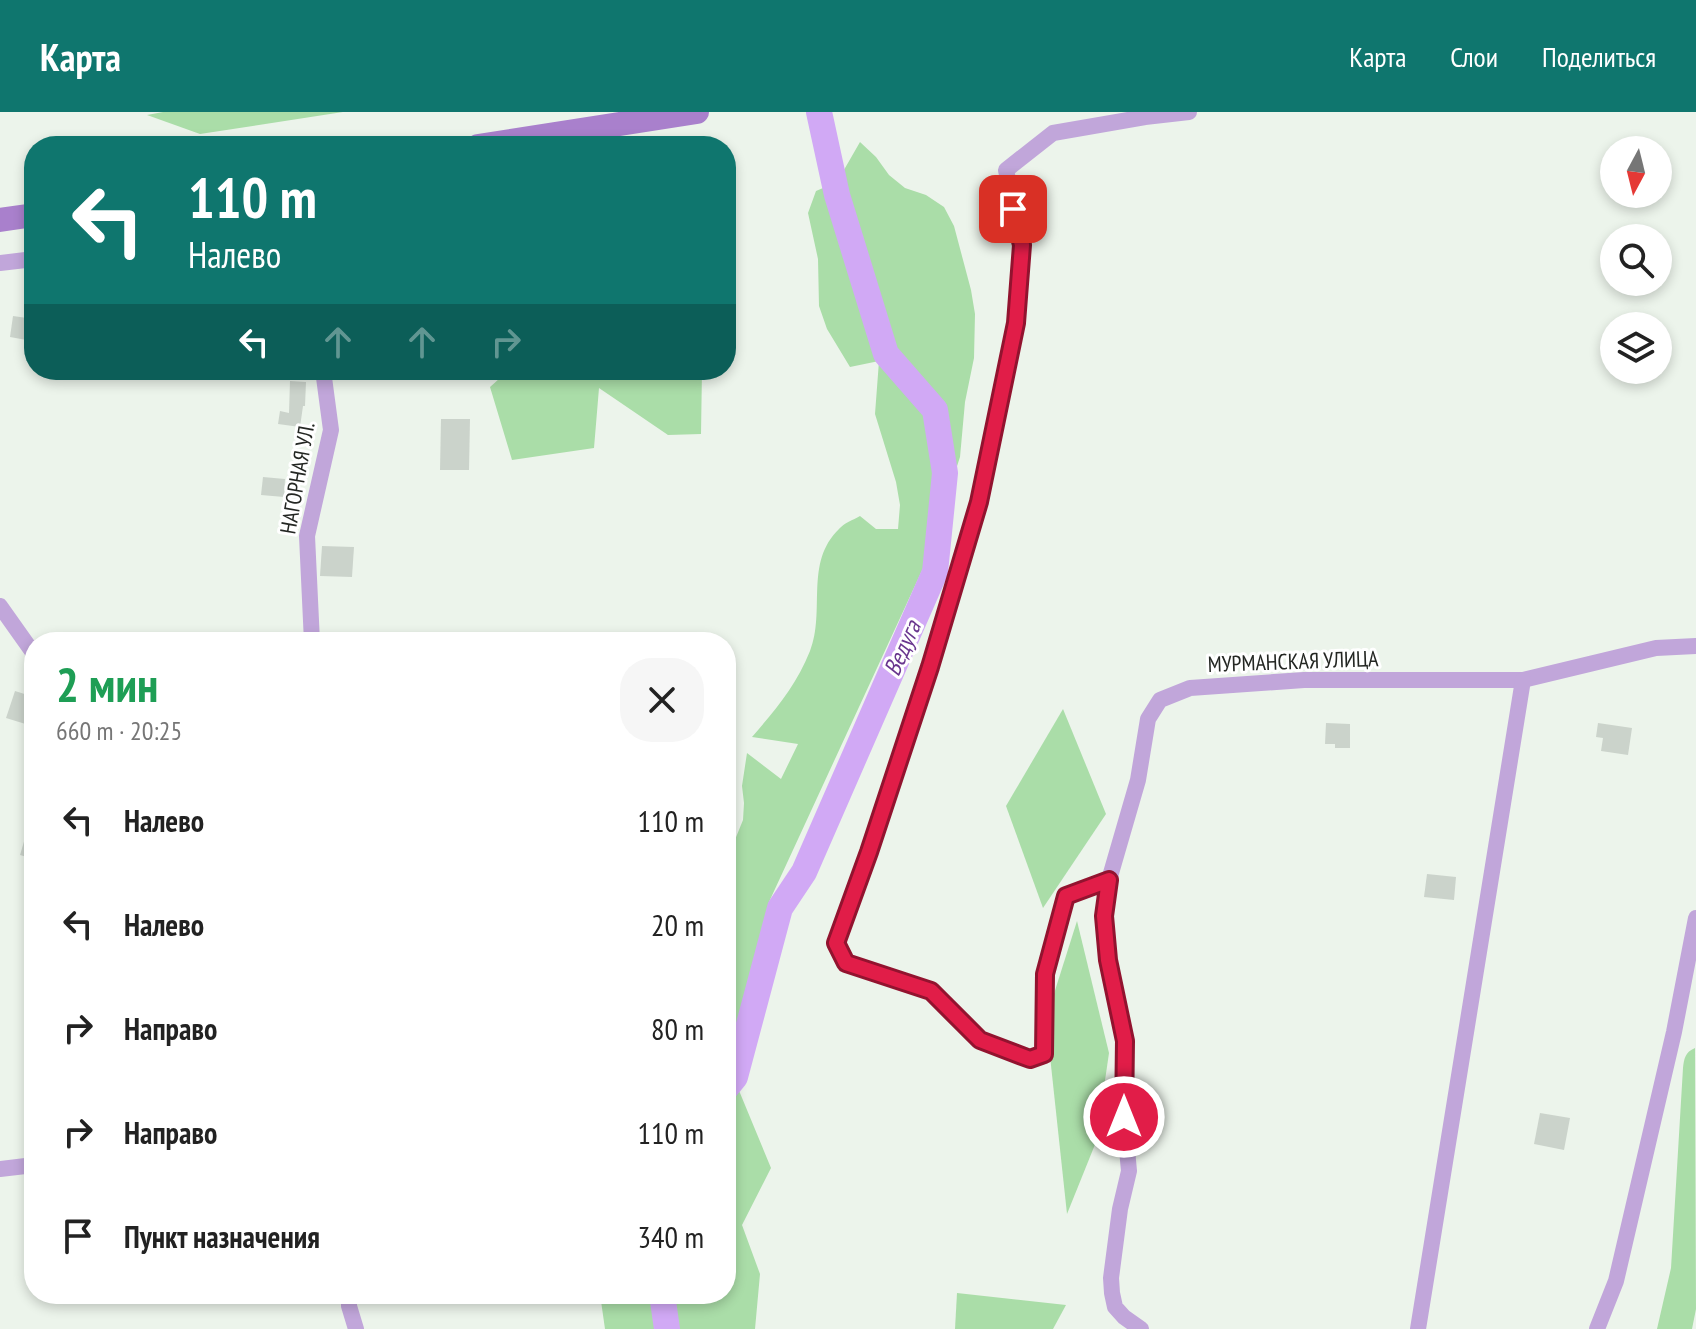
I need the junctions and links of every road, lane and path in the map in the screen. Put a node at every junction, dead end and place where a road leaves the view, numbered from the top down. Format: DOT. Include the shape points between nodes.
graph roads {
  1 [pos="697,112"];
  2 [pos="1189,112"];
  3 [pos="543,136"];
  4 [pos="24,216"];
  5 [pos="0,220"];
  6 [pos="24,260"];
  7 [pos="0,263"];
  8 [pos="324,380"];
  9 [pos="0,606"];
  10 [pos="312,632"];
  11 [pos="24,640"];
  12 [pos="1696,646"];
  13 [pos="1523,680"];
  14 [pos="1109,880"];
  15 [pos="1696,918"];
  16 [pos="24,1166"];
  17 [pos="0,1169"];
  18 [pos="349,1304"];
  19 [pos="356,1329"];
  20 [pos="1141,1329"];
  21 [pos="1418,1329"];
  22 [pos="1597,1329"];
  1 -- 3 [label="main road"];
  2 -- 14 [label="street" via="1053,133 1006,170 1022,245 1016,323 979,502 930,667 836,943 846,963 931,991 980,1040 1030,1059 1044,1054 1045,974 1066,896"];
  4 -- 5 [label="main road"];
  6 -- 7 [label="street"];
  8 -- 10 [label="street, НАГОРНАЯ УЛ." via="331,430 307,536"];
  9 -- 11 [label="street"];
  12 -- 13 [label="street, МУРМАНСКАЯ УЛИЦА" via="1656,648"];
  13 -- 14 [label="street, МУРМАНСКАЯ УЛИЦА" via="1290,681 1190,688 1160,700 1148,719 1138,780"];
  13 -- 21 [label="street"];
  14 -- 20 [label="street, МУРМАНСКАЯ УЛИЦА" via="1104,916 1125,1041 1129,1171 1112,1293 1115,1307"];
  15 -- 22 [label="street" via="1616,1281"];
  16 -- 17 [label="street"];
  18 -- 19 [label="street"];
}
